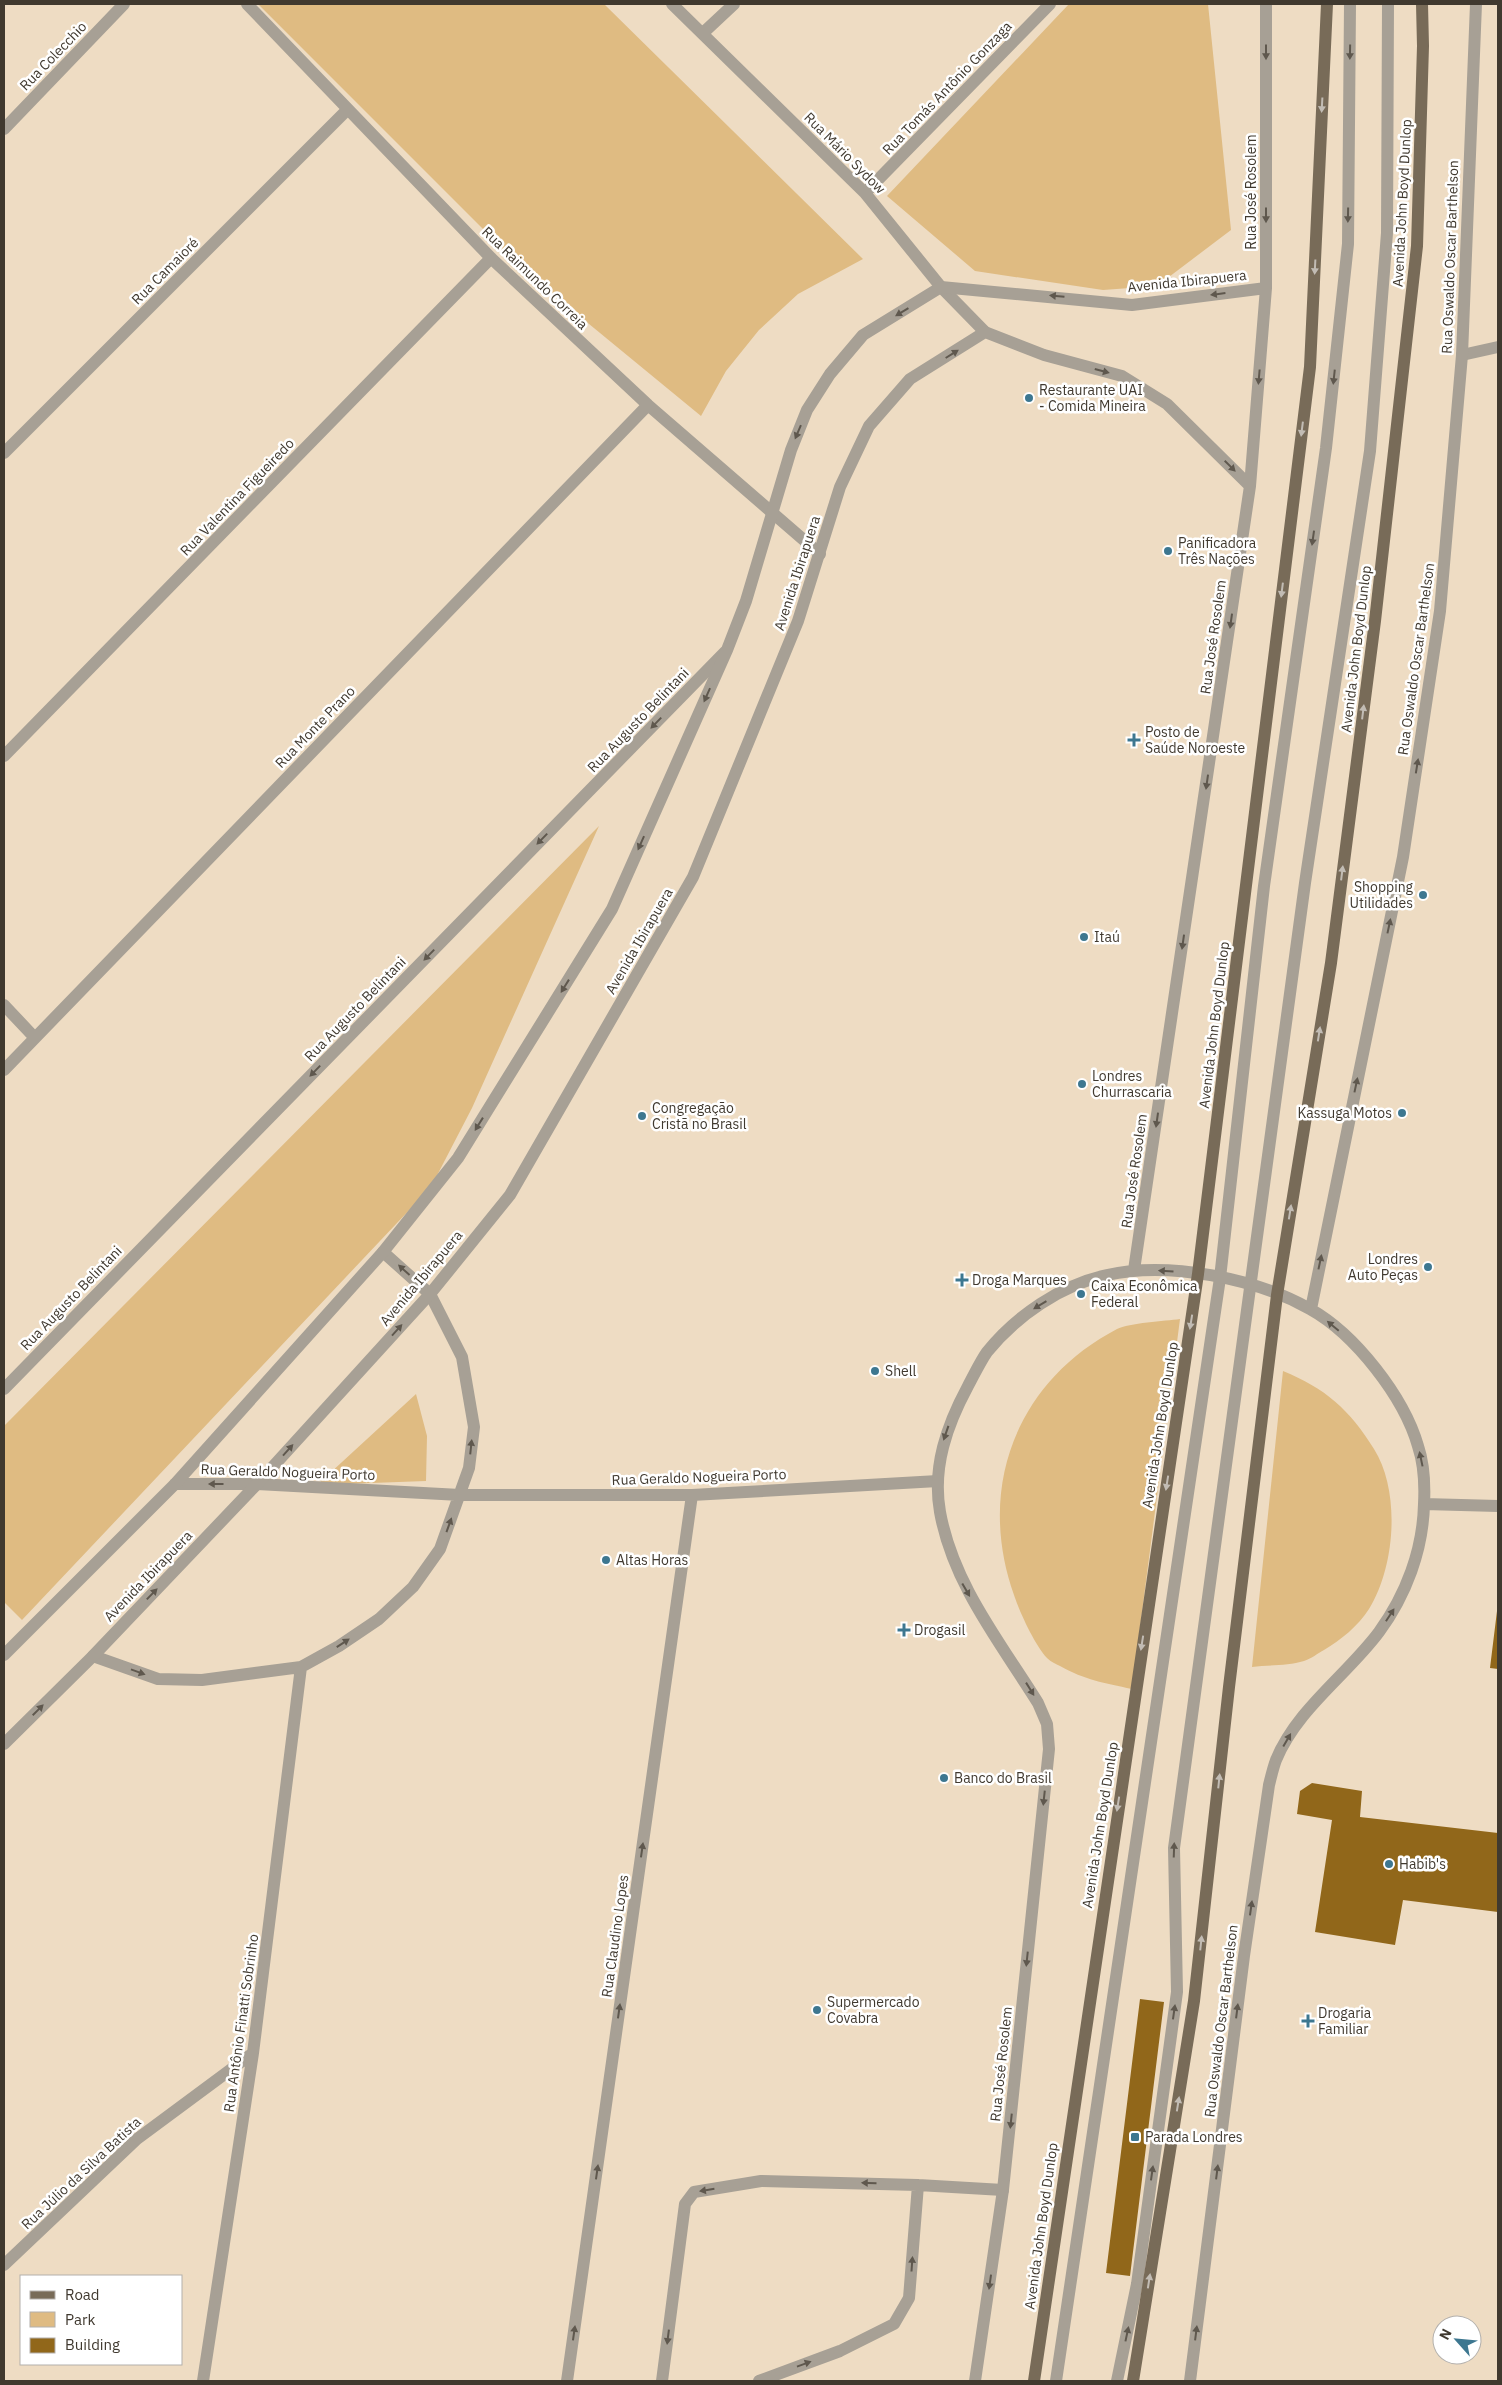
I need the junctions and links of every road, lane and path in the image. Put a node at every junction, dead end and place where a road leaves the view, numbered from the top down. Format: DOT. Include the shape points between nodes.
graph roads {
  1 [pos="124,4"];
  2 [pos="247,4"];
  3 [pos="672,4"];
  4 [pos="734,4"];
  5 [pos="1050,4"];
  6 [pos="1266,4"];
  7 [pos="1327,4"];
  8 [pos="1350,4"];
  9 [pos="1388,4"];
  10 [pos="1422,4"];
  11 [pos="1476,4"];
  12 [pos="703,33"];
  13 [pos="347,110"];
  14 [pos="4,129"];
  15 [pos="865,193"];
  16 [pos="491,258"];
  17 [pos="941,286"];
  18 [pos="1266,288"];
  19 [pos="985,332"];
  20 [pos="1498,347"];
  21 [pos="1462,355"];
  22 [pos="648,405"];
  23 [pos="4,453"];
  24 [pos="1250,486"];
  25 [pos="773,512"];
  26 [pos="820,554"];
  27 [pos="727,650"];
  28 [pos="4,756"];
  29 [pos="4,1005"];
  30 [pos="35,1038"];
  31 [pos="4,1070"];
  32 [pos="383,1252"];
  33 [pos="1134,1270"];
  34 [pos="1198,1274"];
  35 [pos="1220,1278"];
  36 [pos="1250,1284"];
  37 [pos="430,1294"];
  38 [pos="1277,1295"];
  39 [pos="1311,1309"];
  40 [pos="4,1389"];
  41 [pos="938,1482"];
  42 [pos="175,1484"];
  43 [pos="257,1484"];
  44 [pos="460,1494"];
  45 [pos="692,1495"];
  46 [pos="1424,1504"];
  47 [pos="1498,1506"];
  48 [pos="4,1655"];
  49 [pos="93,1656"];
  50 [pos="301,1667"];
  51 [pos="4,1744"];
  52 [pos="253,2053"];
  53 [pos="918,2185"];
  54 [pos="1004,2190"];
  55 [pos="4,2265"];
  56 [pos="203,2381"];
  57 [pos="567,2381"];
  58 [pos="662,2381"];
  59 [pos="758,2381"];
  60 [pos="975,2381"];
  61 [pos="1034,2381"];
  62 [pos="1056,2381"];
  63 [pos="1117,2381"];
  64 [pos="1133,2381"];
  65 [pos="1190,2381"];
  1 -- 14 [label="street, Rua Colecchio"];
  2 -- 13 [label="street, Rua Raimundo Correia"];
  3 -- 12 [label="street, Rua Mário Sydow"];
  4 -- 12 [label="street"];
  5 -- 15 [label="street, Rua Tomás Antônio Gonzaga"];
  6 -- 18 [label="street, Rua José Rosolem, one-way"];
  7 -- 34 [label="main road, Avenida John Boyd Dunlop, one-way" via="1310,367"];
  8 -- 35 [label="street, one-way" via="1348,244 1326,448 1264,886"];
  9 -- 36 [label="street" via="1387,233 1370,451 1305,883"];
  38 -- 10 [label="main road, Avenida John Boyd Dunlop, one-way" via="1331,963 1418,246"];
  11 -- 21 [label="street, Rua Oswaldo Oscar Barthelson"];
  12 -- 15 [label="street, Rua Mário Sydow"];
  13 -- 16 [label="street, Rua Raimundo Correia"];
  13 -- 23 [label="street, Rua Camaioré"];
  15 -- 17 [label="street, Rua Mário Sydow"];
  16 -- 22 [label="street, Rua Raimundo Correia"];
  16 -- 28 [label="street, Rua Valentina Figueiredo"];
  18 -- 17 [label="street, Avenida Ibirapuera, one-way" via="1132,305"];
  17 -- 19 [label="street, Rua Mário Sydow"];
  17 -- 25 [label="street, one-way" via="863,335 830,374 807,410 790,450"];
  18 -- 24 [label="street, Rua José Rosolem, one-way"];
  19 -- 24 [label="street, one-way" via="1044,355 1122,376 1167,404"];
  26 -- 19 [label="street, Avenida Ibirapuera, one-way" via="840,487 870,426 910,379"];
  20 -- 21 [label="street"];
  39 -- 21 [label="street, Rua Oswaldo Oscar Barthelson, one-way" via="1403,858 1440,611"];
  22 -- 25 [label="street, Rua Raimundo Correia"];
  22 -- 30 [label="street, Rua Monte Prano"];
  24 -- 33 [label="street, Rua José Rosolem, one-way"];
  25 -- 26 [label="street, Rua Raimundo Correia"];
  25 -- 27 [label="street" via="746,601"];
  26 -- 37 [label="street, Avenida Ibirapuera" via="798,621 693,878 510,1196"];
  27 -- 32 [label="street, one-way" via="612,910 458,1158"];
  27 -- 40 [label="street, Rua Augusto Belintani, one-way"];
  29 -- 30 [label="street"];
  30 -- 31 [label="street, Rua Monte Prano"];
  37 -- 32 [label="street, one-way"];
  32 -- 42 [label="street"];
  34 -- 33 [label="street, one-way"];
  33 -- 41 [label="street, one-way" via="1104,1275 1059,1294 1030,1311 986,1354 953,1414 943,1442"];
  34 -- 35 [label="street"];
  34 -- 61 [label="main road, Avenida John Boyd Dunlop, one-way"];
  35 -- 36 [label="street"];
  35 -- 62 [label="street"];
  36 -- 38 [label="street"];
  63 -- 36 [label="street, one-way" via="1137,2284 1177,1992 1174,1848"];
  43 -- 37 [label="street, Avenida Ibirapuera, one-way"];
  44 -- 37 [label="street, one-way" via="469,1468 474,1427 462,1358"];
  38 -- 39 [label="street"];
  64 -- 38 [label="main road, Avenida John Boyd Dunlop, one-way" via="1194,2001"];
  46 -- 39 [label="street, one-way" via="1422,1462 1407,1418 1375,1367"];
  41 -- 45 [label="street, Rua Geraldo Nogueira Porto"];
  41 -- 54 [label="street, Rua José Rosolem, one-way" via="939,1510 962,1584 1038,1703 1047,1724 1048,1749"];
  43 -- 42 [label="street, Rua Geraldo Nogueira Porto, one-way"];
  42 -- 48 [label="street"];
  43 -- 44 [label="street, Rua Geraldo Nogueira Porto"];
  49 -- 43 [label="street, Avenida Ibirapuera, one-way"];
  44 -- 45 [label="street, Rua Geraldo Nogueira Porto"];
  50 -- 44 [label="street, one-way" via="379,1619 413,1587 440,1548"];
  57 -- 45 [label="street, Rua Claudino Lopes, one-way"];
  46 -- 47 [label="street"];
  65 -- 46 [label="street, Rua Oswaldo Oscar Barthelson, one-way" via="1269,1785 1276,1759 1289,1736 1378,1632 1395,1607 1421,1541"];
  49 -- 50 [label="street, one-way" via="158,1679 202,1680"];
  51 -- 49 [label="street, Avenida Ibirapuera, one-way"];
  50 -- 52 [label="street, Rua Antônio Finatti Sobrinho"];
  52 -- 55 [label="street, Rua Júlio da Silva Batista" via="137,2139"];
  52 -- 56 [label="street, Rua Antônio Finatti Sobrinho"];
  53 -- 54 [label="street"];
  53 -- 58 [label="street, one-way" via="761,2181 694,2192 685,2204"];
  59 -- 53 [label="street, one-way" via="840,2351 894,2324 909,2298"];
  54 -- 60 [label="street, Rua José Rosolem, one-way"];
}
